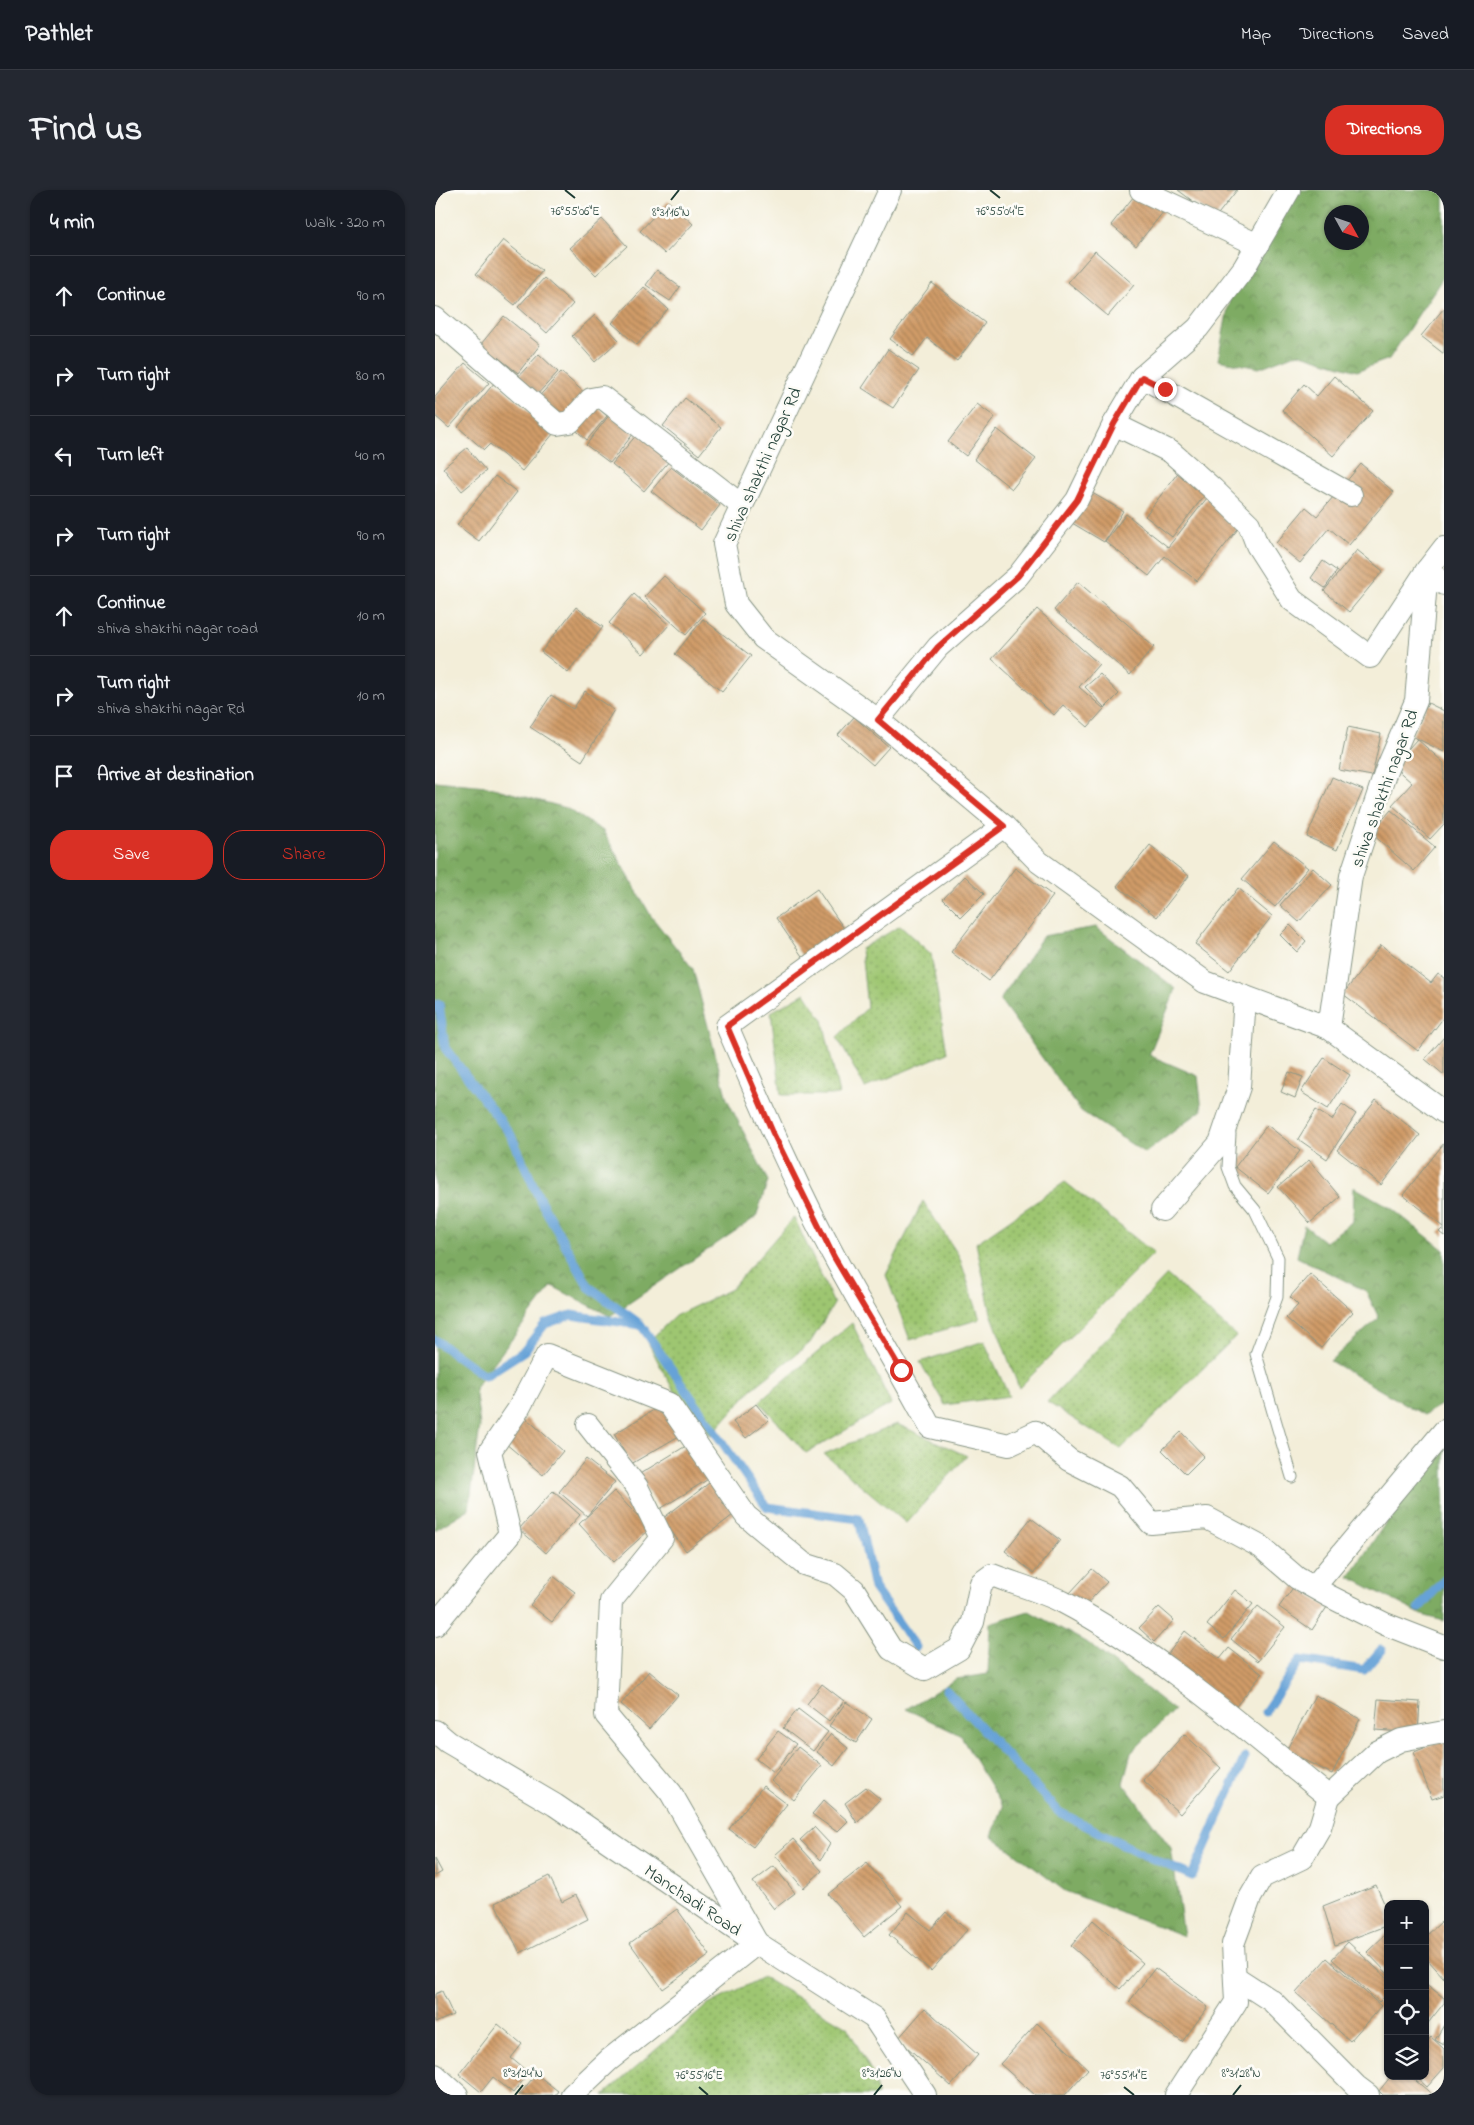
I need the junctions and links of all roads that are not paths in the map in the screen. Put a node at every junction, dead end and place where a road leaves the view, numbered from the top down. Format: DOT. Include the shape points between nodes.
graph roads {
  1 [pos="890,190"];
  2 [pos="1141,190"];
  3 [pos="1289,190"];
  4 [pos="1258,245"];
  5 [pos="435,318"];
  6 [pos="1142,377"];
  7 [pos="1114,424"];
  8 [pos="1351,495"];
  9 [pos="741,506"];
  10 [pos="1444,548"];
  11 [pos="1435,577"];
  12 [pos="878,720"];
  13 [pos="1004,826"];
  14 [pos="1245,997"];
  15 [pos="1329,1028"];
  16 [pos="1444,1112"];
  17 [pos="1230,1115"];
  18 [pos="1162,1210"];
  19 [pos="588,1424"];
  20 [pos="1444,1431"];
  21 [pos="1291,1477"];
  22 [pos="1314,1587"];
  23 [pos="435,1625"];
  24 [pos="1444,1647"];
  25 [pos="1444,1732"];
  26 [pos="439,1742"];
  27 [pos="1329,1797"];
  28 [pos="757,1944"];
  29 [pos="1235,1977"];
  30 [pos="435,2075"];
  31 [pos="457,2095"];
  32 [pos="572,2095"];
  33 [pos="925,2095"];
  34 [pos="1177,2095"];
  35 [pos="1368,2095"];
  1 -- 9 [label="street, shiva shakthi nagar Rd"];
  2 -- 4 [label="street"];
  3 -- 4 [label="street"];
  4 -- 6 [label="street" via="1197,328"];
  5 -- 9 [label="street" via="557,424 570,422 591,399 602,397"];
  6 -- 7 [label="street"];
  6 -- 8 [label="street"];
  7 -- 11 [label="street" via="1171,452 1213,489 1249,524 1257,545 1292,600 1370,657"];
  7 -- 12 [label="street" via="1077,500 1018,576 938,647"];
  9 -- 12 [label="street, shiva shakthi nagar Rd" via="724,544 737,604 763,638"];
  10 -- 11 [label="street"];
  11 -- 15 [label="street, shiva shakthi nagar Rd" via="1416,701 1386,771 1351,876"];
  12 -- 13 [label="street, shiva shakthi nagar Rd"];
  13 -- 14 [label="street, shiva shakthi nagar Rd" via="1039,862 1205,982"];
  13 -- 22 [label="street" via="727,1026 773,1133 834,1257 931,1427 1009,1446 1036,1432 1069,1460 1120,1486 1151,1523 1207,1518 1261,1547 1297,1578"];
  14 -- 15 [label="street, shiva shakthi nagar Rd"];
  14 -- 17 [label="street" via="1239,1087"];
  15 -- 16 [label="street, shiva shakthi nagar Rd"];
  17 -- 18 [label="street" via="1220,1143"];
  17 -- 21 [label="lane" via="1228,1167 1235,1186 1255,1210 1278,1258 1277,1297 1256,1354"];
  19 -- 28 [label="street" via="637,1487 662,1538 611,1601 606,1715 671,1793"];
  20 -- 22 [label="street"];
  22 -- 24 [label="street" via="1385,1624"];
  23 -- 27 [label="street" via="510,1534 490,1452 518,1410 547,1355 669,1404 746,1516 804,1564 835,1574 854,1590 891,1649 925,1669 959,1649 973,1622 981,1583 992,1575 1061,1601 1139,1648"];
  25 -- 27 [label="street" via="1401,1740 1377,1752"];
  26 -- 28 [label="street, Manchadi Road" via="555,1806"];
  27 -- 29 [label="street" via="1320,1827 1302,1858 1262,1877 1249,1898 1233,1944"];
  28 -- 32 [label="street" via="609,2060"];
  28 -- 33 [label="street, Manchadi Road" via="874,2018"];
  29 -- 34 [label="street" via="1236,2002"];
  29 -- 35 [label="street" via="1272,2001"];
  30 -- 31 [label="street"];
}
